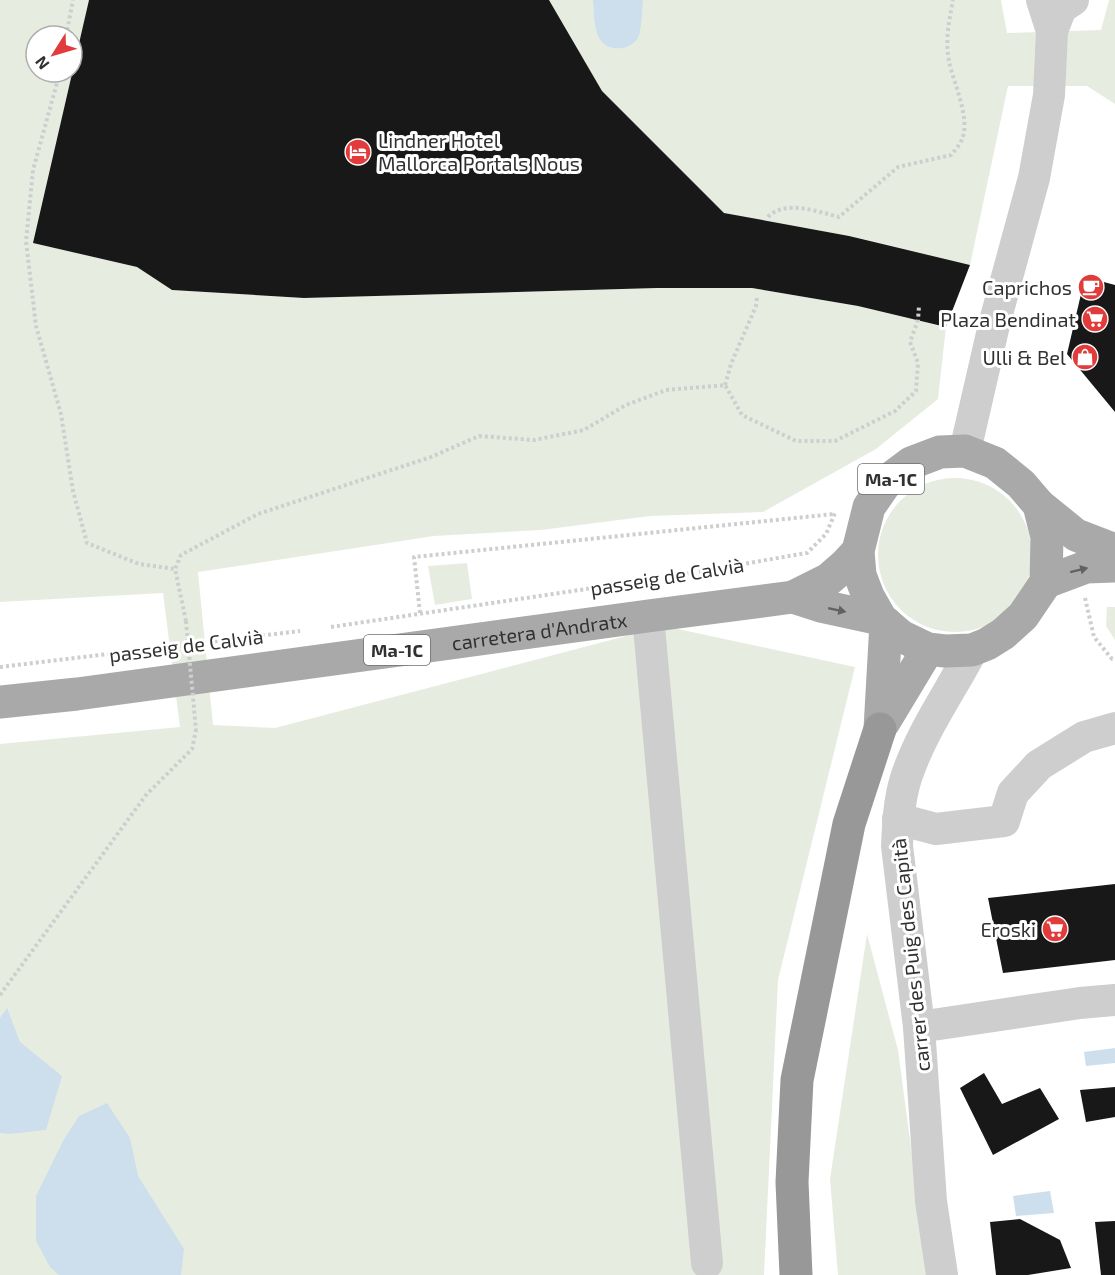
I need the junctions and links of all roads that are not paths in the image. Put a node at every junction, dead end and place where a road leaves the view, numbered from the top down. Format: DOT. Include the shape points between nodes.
graph roads {
  1 [pos="1042,0"];
  2 [pos="1073,0"];
  3 [pos="1052,31"];
  4 [pos="965,452"];
  5 [pos="1039,506"];
  6 [pos="1115,550"];
  7 [pos="858,551"];
  8 [pos="1101,567"];
  9 [pos="1046,582"];
  10 [pos="793,597"];
  11 [pos="648,615"];
  12 [pos="884,621"];
  13 [pos="928,649"];
  14 [pos="972,650"];
  15 [pos="0,702"];
  16 [pos="880,729"];
  17 [pos="1115,729"];
  18 [pos="898,819"];
  19 [pos="1115,1000"];
  20 [pos="919,1027"];
  21 [pos="707,1263"];
  22 [pos="796,1275"];
  23 [pos="942,1275"];
  1 -- 3 [label="street"];
  2 -- 3 [label="street" via="1061,8"];
  3 -- 4 [label="street" via="1049,95 1034,178"];
  4 -- 5 [label="main road, Ma-1C" via="995,463 1021,484"];
  4 -- 7 [label="main road, Ma-1C" via="940,452 911,463 888,481 869,507"];
  5 -- 6 [label="main road, Ma-1C" via="1076,535"];
  5 -- 9 [label="main road, Ma-1C" via="1047,537"];
  7 -- 10 [label="main road, carretera d'Andratx / Ma-1C" via="829,579"];
  7 -- 12 [label="main road, Ma-1C" via="860,575"];
  9 -- 8 [label="main road, one-way"];
  9 -- 14 [label="main road, Ma-1C" via="1023,616 1004,634"];
  10 -- 11 [label="main road, carretera d'Andratx / Ma-1C"];
  10 -- 12 [label="main road, carretera d'Andratx / Ma-1C, one-way"];
  11 -- 15 [label="main road, carretera d'Andratx / Ma-1C"];
  11 -- 21 [label="street"];
  12 -- 13 [label="main road, Ma-1C"];
  12 -- 16 [label="main road"];
  13 -- 14 [label="main road, Ma-1C"];
  13 -- 16 [label="main road"];
  14 -- 18 [label="street, carrer des Puig des Capità" via="924,735 906,779"];
  16 -- 22 [label="highway" via="849,824 797,1080 792,1182"];
  17 -- 18 [label="street" via="1084,737 1039,765 1013,793 1004,821 936,829"];
  18 -- 20 [label="street, carrer des Puig des Capità" via="897,846"];
  19 -- 20 [label="street"];
  20 -- 23 [label="street, carrer des Puig des Capità" via="931,1201"];
}
